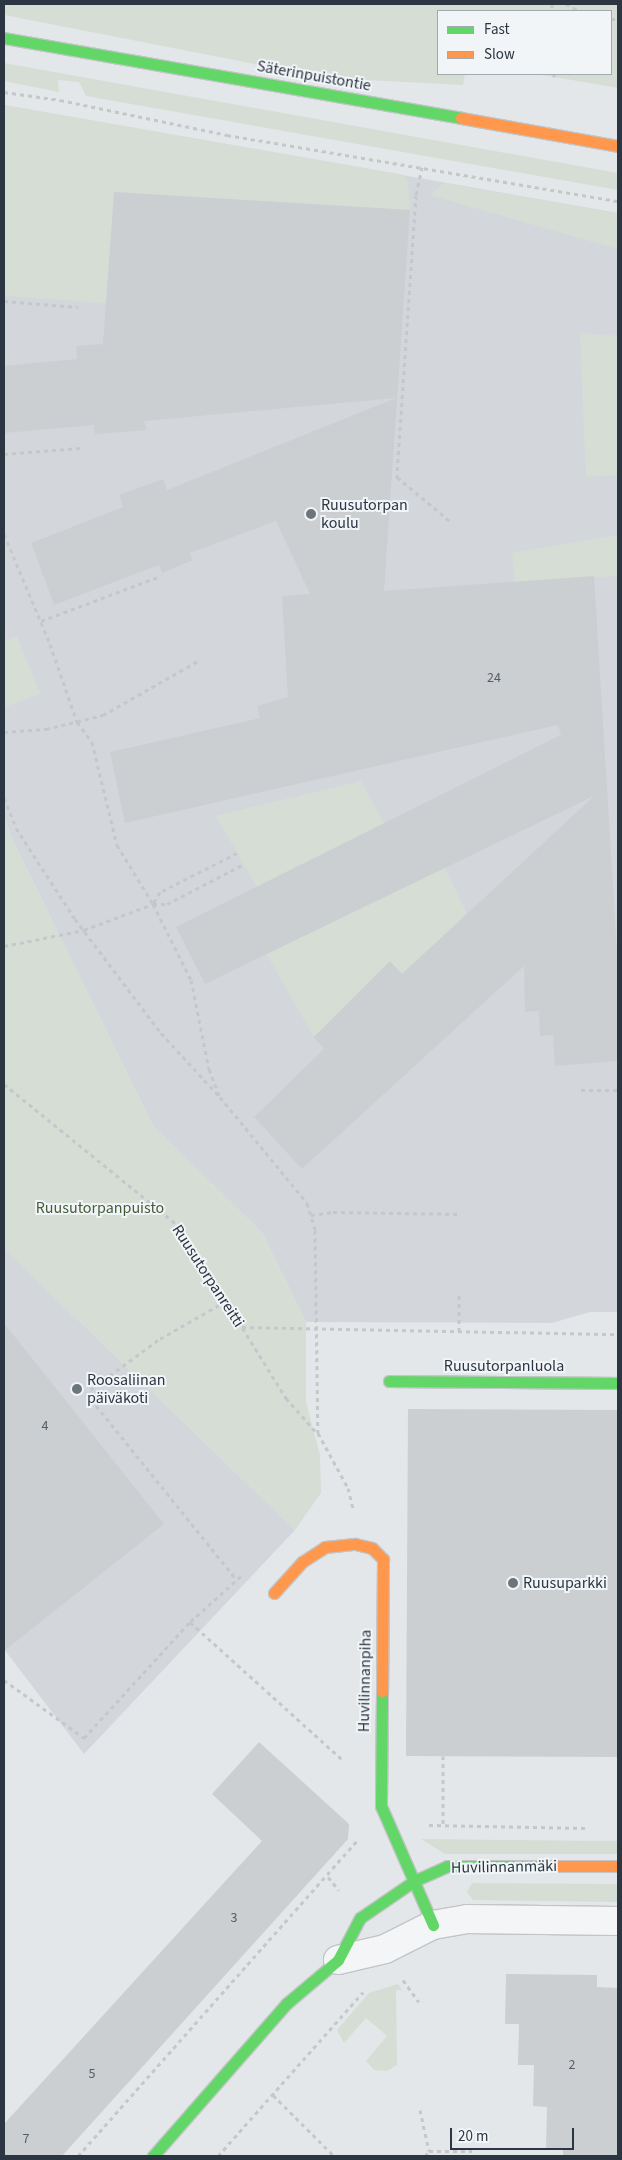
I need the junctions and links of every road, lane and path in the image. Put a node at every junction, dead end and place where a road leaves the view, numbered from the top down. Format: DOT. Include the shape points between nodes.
graph roads {
  1 [pos="566,4"];
  2 [pos="577,10"];
  3 [pos="4,38"];
  4 [pos="4,92"];
  5 [pos="618,146"];
  6 [pos="422,167"];
  7 [pos="618,201"];
  8 [pos="4,301"];
  9 [pos="78,307"];
  10 [pos="80,448"];
  11 [pos="4,454"];
  12 [pos="452,522"];
  13 [pos="4,534"];
  14 [pos="158,577"];
  15 [pos="41,621"];
  16 [pos="200,660"];
  17 [pos="77,722"];
  18 [pos="4,732"];
  19 [pos="4,798"];
  20 [pos="237,853"];
  21 [pos="244,864"];
  22 [pos="153,904"];
  23 [pos="84,930"];
  24 [pos="4,946"];
  25 [pos="4,1084"];
  26 [pos="581,1090"];
  27 [pos="618,1090"];
  28 [pos="220,1097"];
  29 [pos="462,1214"];
  30 [pos="311,1215"];
  31 [pos="459,1292"];
  32 [pos="226,1301"];
  33 [pos="242,1327"];
  34 [pos="315,1329"];
  35 [pos="459,1331"];
  36 [pos="618,1334"];
  37 [pos="389,1382"];
  38 [pos="618,1383"];
  39 [pos="318,1433"];
  40 [pos="355,1517"];
  41 [pos="274,1593"];
  42 [pos="190,1622"];
  43 [pos="4,1680"];
  44 [pos="443,1756"];
  45 [pos="346,1762"];
  46 [pos="443,1824"];
  47 [pos="618,1866"];
  48 [pos="414,1881"];
  49 [pos="618,1921"];
  50 [pos="433,1925"];
  51 [pos="338,1960"];
  52 [pos="401,1977"];
  53 [pos="365,1988"];
  54 [pos="419,2002"];
  55 [pos="273,2095"];
  56 [pos="420,2110"];
  57 [pos="429,2151"];
  58 [pos="472,2151"];
  59 [pos="153,2156"];
  60 [pos="218,2156"];
  61 [pos="334,2156"];
  62 [pos="425,2156"];
  1 -- 2 [label="path"];
  3 -- 5 [label="street, Säterinpuistontie"];
  4 -- 6 [label="path"];
  6 -- 7 [label="path"];
  6 -- 12 [label="path" via="416,195 397,477"];
  8 -- 9 [label="path"];
  10 -- 11 [label="path"];
  13 -- 15 [label="path"];
  14 -- 15 [label="path"];
  15 -- 17 [label="path"];
  16 -- 17 [label="path" via="103,715"];
  17 -- 18 [label="path" via="46,730"];
  17 -- 22 [label="path" via="92,742 117,845"];
  19 -- 23 [label="path" via="16,828"];
  20 -- 22 [label="path" via="160,892"];
  21 -- 22 [label="path" via="167,904"];
  22 -- 23 [label="path"];
  22 -- 28 [label="path" via="191,980 210,1069"];
  23 -- 24 [label="path"];
  23 -- 28 [label="path" via="161,1033"];
  25 -- 32 [label="path, Ruusutorpanreitti" via="179,1226"];
  26 -- 27 [label="path"];
  28 -- 30 [label="path" via="307,1203"];
  29 -- 30 [label="path" via="333,1212"];
  30 -- 34 [label="path" via="315,1230"];
  31 -- 35 [label="path"];
  32 -- 33 [label="path, Ruusutorpanreitti"];
  32 -- 42 [label="path" via="158,1340 86,1392 237,1580"];
  33 -- 34 [label="path"];
  33 -- 39 [label="path, Ruusutorpanreitti" via="286,1398"];
  34 -- 35 [label="path"];
  34 -- 39 [label="path"];
  35 -- 36 [label="path"];
  37 -- 38 [label="street, Ruusutorpanluola"];
  39 -- 40 [label="path" via="348,1488"];
  41 -- 48 [label="street, Huvilinnanpiha" via="302,1562 325,1547 355,1544 372,1548 383,1559 379,1791 381,1806"];
  42 -- 43 [label="path" via="84,1738"];
  42 -- 45 [label="path"];
  44 -- 46 [label="path"];
  47 -- 48 [label="street, Huvilinnanmäki" via="447,1866"];
  48 -- 50 [label="street, Huvilinnanpiha"];
  48 -- 51 [label="street, Huvilinnanmäki" via="360,1918"];
  49 -- 50 [label="street, Huvilinnanmäki" via="467,1919"];
  50 -- 51 [label="street, Huvilinnanmäki" via="385,1949"];
  51 -- 59 [label="street, Huvilinnanmäki" via="286,2004"];
  52 -- 54 [label="path"];
  53 -- 55 [label="path"];
  55 -- 60 [label="path"];
  55 -- 61 [label="path"];
  56 -- 57 [label="path"];
  57 -- 58 [label="path"];
  57 -- 62 [label="path"];
}
